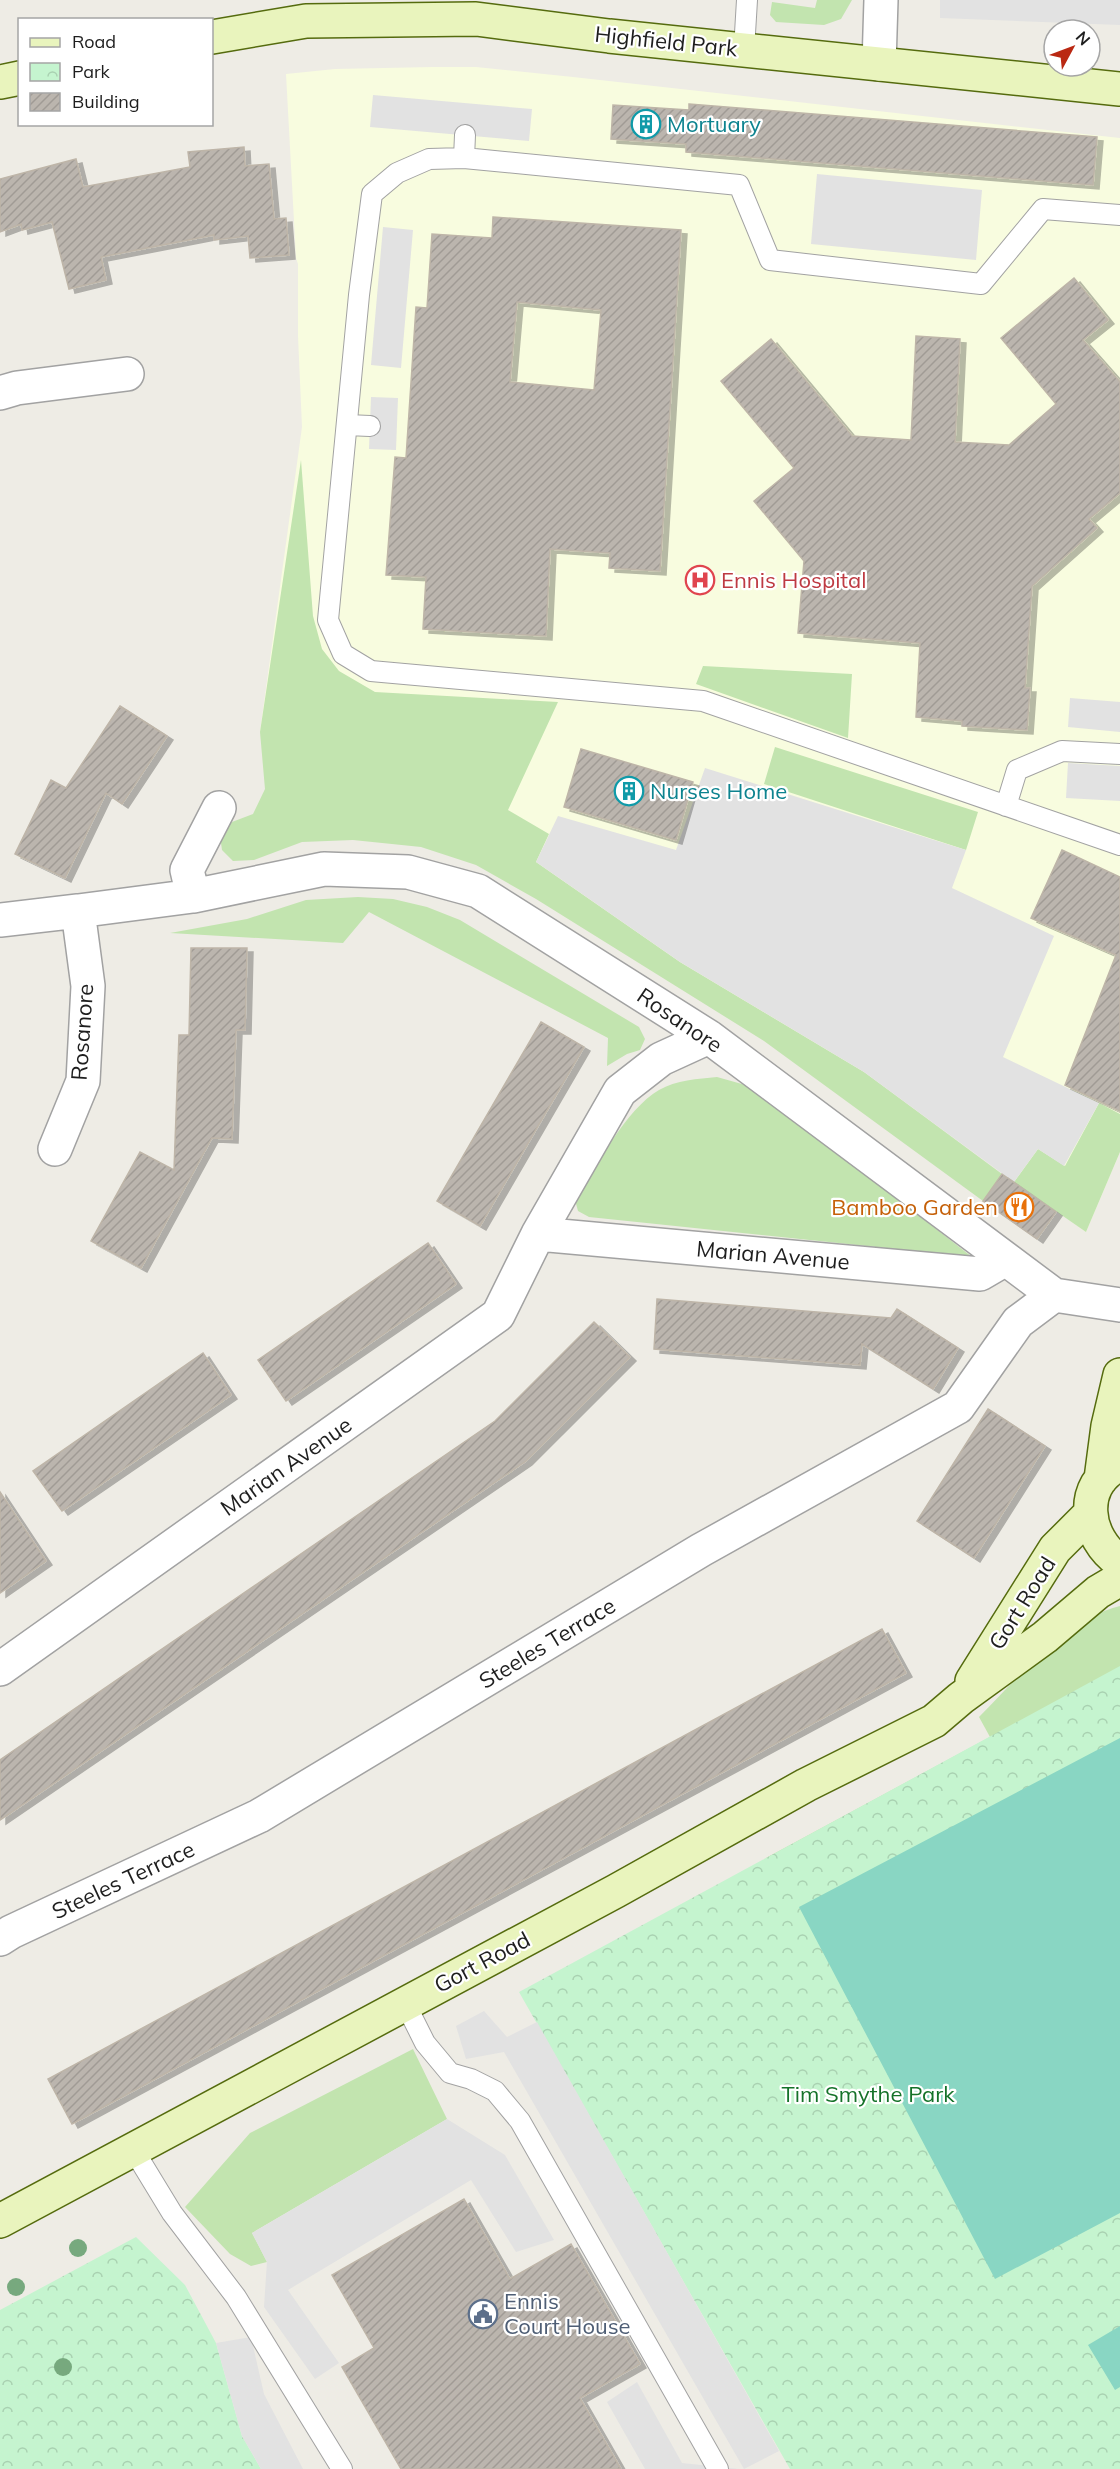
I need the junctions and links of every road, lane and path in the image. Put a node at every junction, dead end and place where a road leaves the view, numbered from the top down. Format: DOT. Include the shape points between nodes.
graph roads {
  1 [pos="747,0"];
  2 [pos="881,0"];
  3 [pos="377,10"];
  4 [pos="213,37"];
  5 [pos="744,50"];
  6 [pos="879,64"];
  7 [pos="18,78"];
  8 [pos="0,82"];
  9 [pos="1120,89"];
  10 [pos="465,135"];
  11 [pos="464,158"];
  12 [pos="1120,215"];
  13 [pos="127,374"];
  14 [pos="0,393"];
  15 [pos="347,424"];
  16 [pos="370,426"];
  17 [pos="1120,754"];
  18 [pos="1006,806"];
  19 [pos="219,808"];
  20 [pos="1120,845"];
  21 [pos="193,896"];
  22 [pos="78,911"];
  23 [pos="0,920"];
  24 [pos="709,1037"];
  25 [pos="55,1149"];
  26 [pos="538,1234"];
  27 [pos="1004,1260"];
  28 [pos="1054,1295"];
  29 [pos="1120,1305"];
  30 [pos="1120,1375"];
  31 [pos="1111,1472"];
  32 [pos="1090,1514"];
  33 [pos="1120,1562"];
  34 [pos="1120,1579"];
  35 [pos="0,1669"];
  36 [pos="961,1698"];
  37 [pos="0,1939"];
  38 [pos="405,2003"];
  39 [pos="133,2149"];
  40 [pos="0,2221"];
  41 [pos="342,2469"];
  42 [pos="718,2469"];
  1 -- 5 [label="lane"];
  2 -- 6 [label="street"];
  3 -- 4 [label="main road, Highfield Park"];
  3 -- 5 [label="main road, Highfield Park"];
  5 -- 6 [label="main road, Highfield Park"];
  6 -- 9 [label="main road, Highfield Park"];
  7 -- 8 [label="main road"];
  10 -- 11 [label="lane"];
  11 -- 12 [label="lane" via="739,185 770,260 981,285 1043,209"];
  11 -- 15 [label="lane" via="429,159 397,173 372,194 368,296"];
  13 -- 14 [label="street"];
  15 -- 16 [label="lane"];
  15 -- 18 [label="lane" via="328,620 343,654 371,671 703,701"];
  17 -- 18 [label="lane" via="1062,751 1017,770"];
  18 -- 20 [label="lane"];
  19 -- 21 [label="street" via="187,870"];
  21 -- 22 [label="street, Rosanore"];
  21 -- 24 [label="street, Rosanore" via="324,869 408,872 478,891"];
  22 -- 23 [label="street, Rosanore"];
  22 -- 25 [label="street, Rosanore" via="88,986 83,1081"];
  24 -- 26 [label="street, Marian Avenue" via="661,1059 620,1090"];
  24 -- 27 [label="street, Rosanore"];
  26 -- 27 [label="street, Marian Avenue" via="980,1274"];
  26 -- 35 [label="street, Marian Avenue" via="498,1315"];
  27 -- 28 [label="street, Rosanore"];
  28 -- 29 [label="street, Rosanore"];
  28 -- 37 [label="street, Steeles Terrace" via="1018,1322 958,1407 701,1550 259,1816"];
  30 -- 31 [label="main road" via="1108,1426"];
  31 -- 32 [label="main road" via="1093,1496"];
  32 -- 33 [label="main road" via="1099,1543"];
  32 -- 36 [label="main road, Gort Road" via="1055,1549"];
  34 -- 36 [label="main road, Gort Road"];
  36 -- 38 [label="main road, Gort Road" via="934,1721 806,1785"];
  38 -- 39 [label="main road, Gort Road"];
  38 -- 42 [label="lane" via="425,2043 450,2073 495,2091 520,2121"];
  39 -- 40 [label="main road, Gort Road"];
  39 -- 41 [label="lane" via="172,2213 236,2297"];
}
